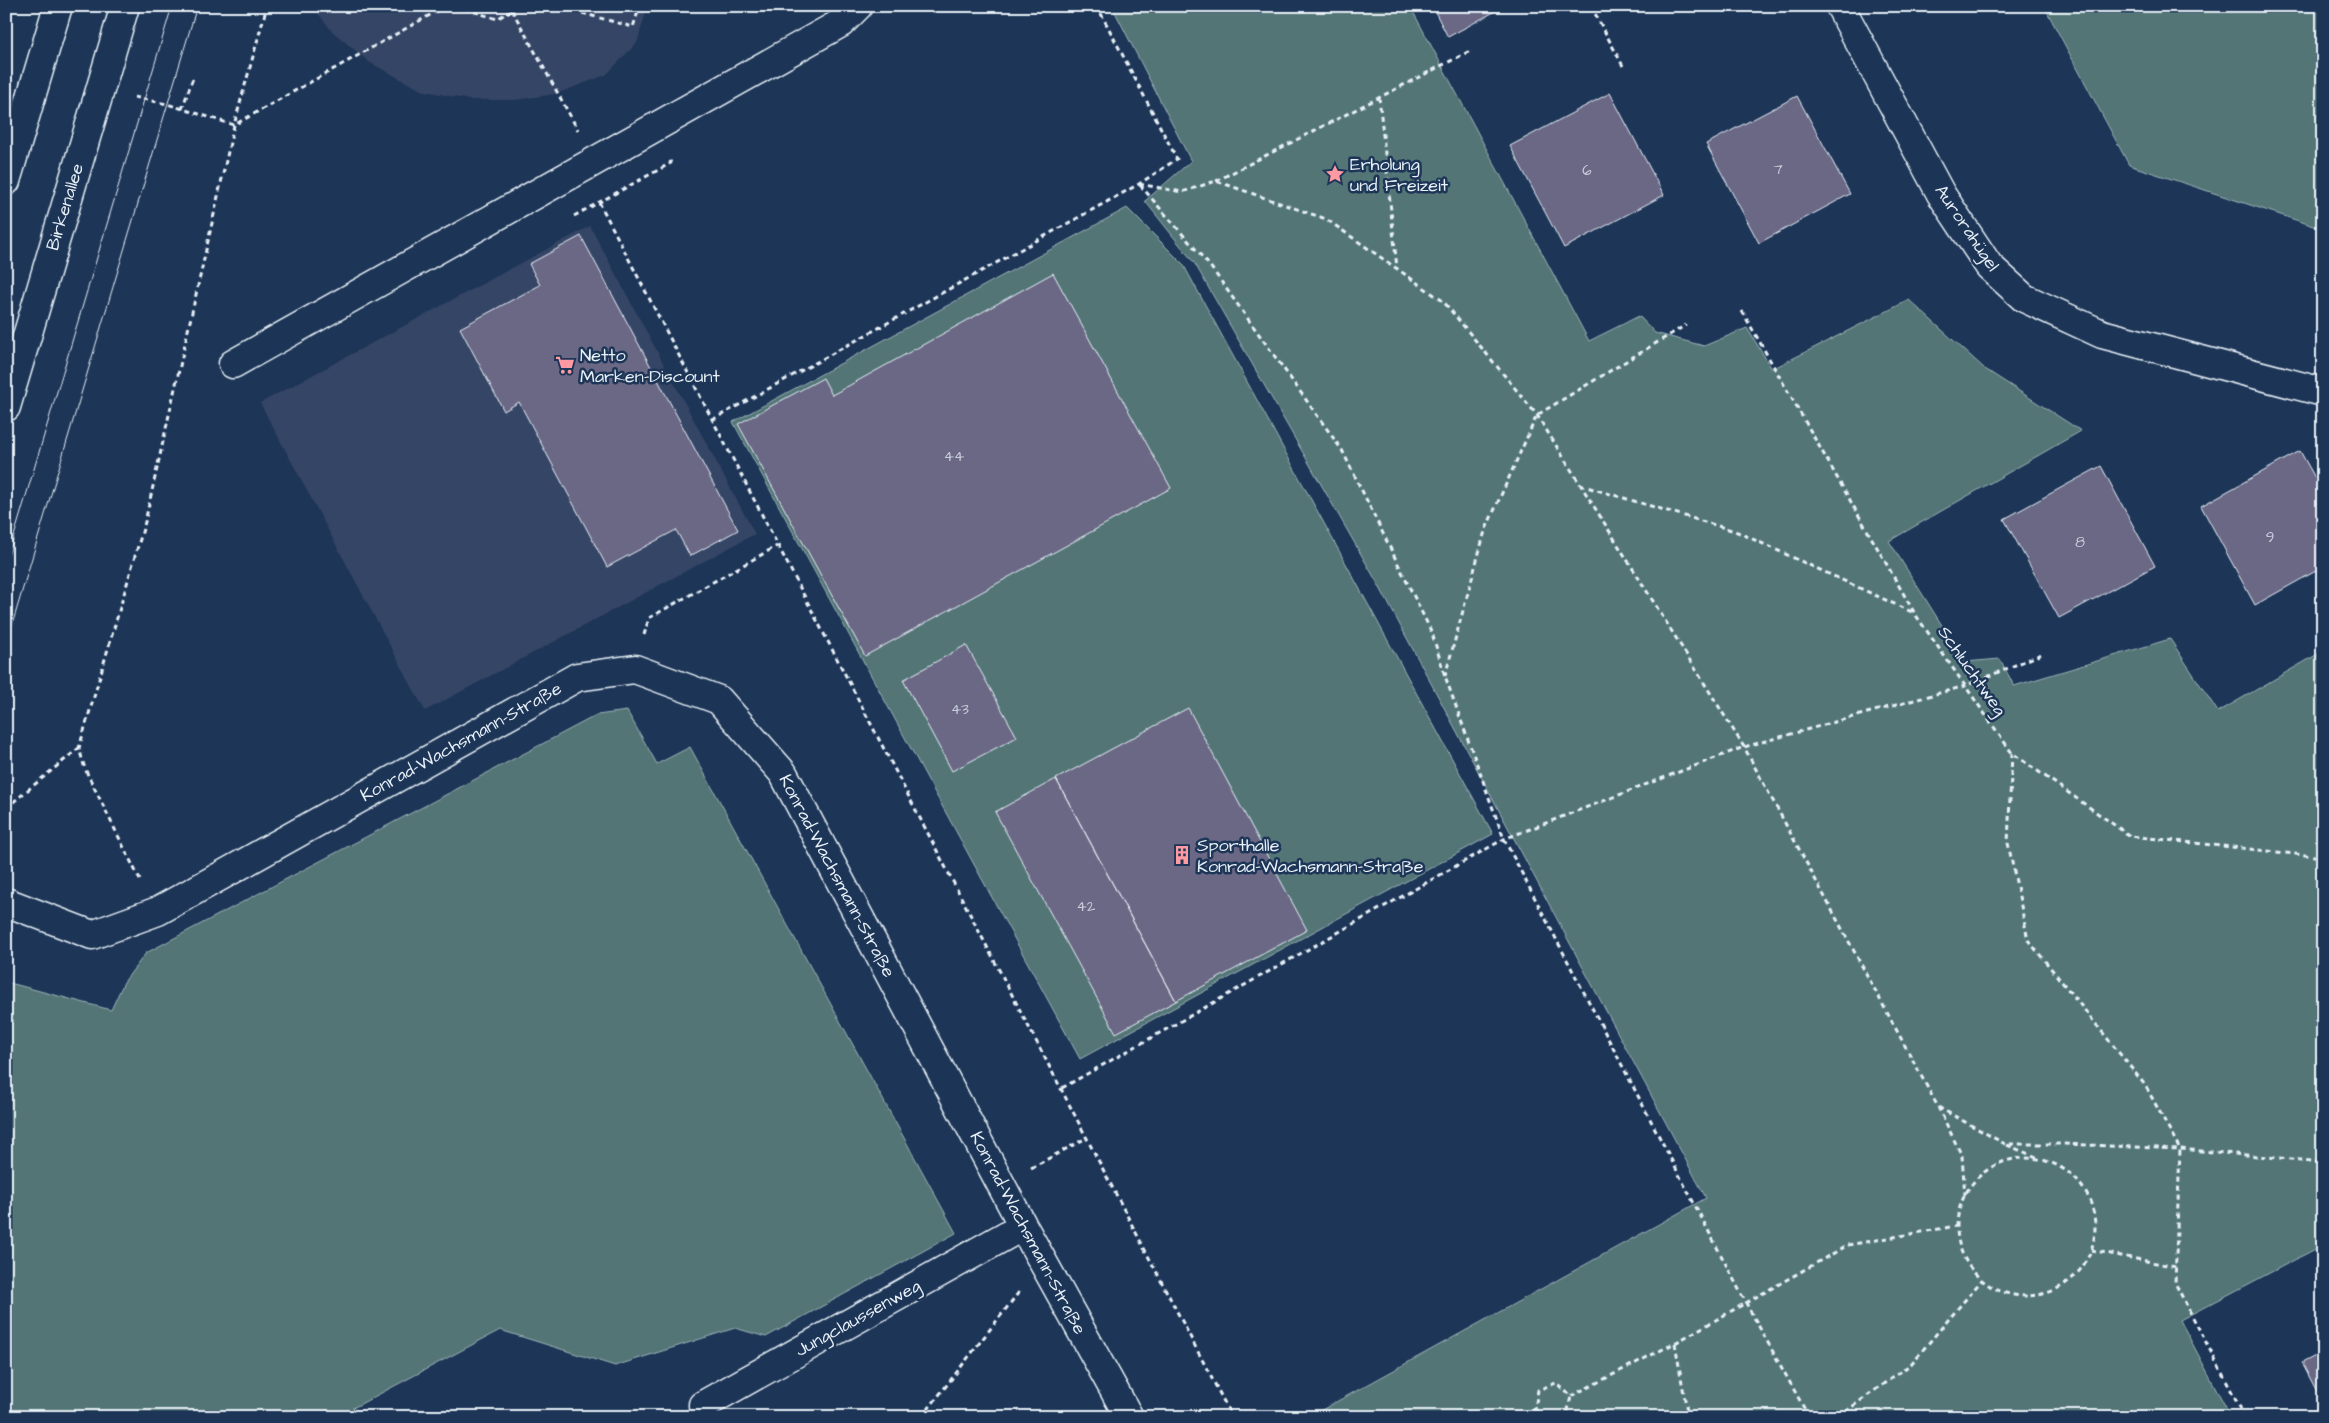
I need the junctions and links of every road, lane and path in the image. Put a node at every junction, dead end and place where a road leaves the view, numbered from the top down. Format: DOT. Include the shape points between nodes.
graph roads {
  1 [pos="58,6"];
  2 [pos="125,6"];
  3 [pos="267,6"];
  4 [pos="446,6"];
  5 [pos="457,6"];
  6 [pos="518,6"];
  7 [pos="556,6"];
  8 [pos="640,6"];
  9 [pos="858,6"];
  10 [pos="1097,6"];
  11 [pos="1591,6"];
  12 [pos="1840,6"];
  13 [pos="512,10"];
  14 [pos="1472,50"];
  15 [pos="1623,66"];
  16 [pos="194,75"];
  17 [pos="101,87"];
  18 [pos="1379,97"];
  19 [pos="182,109"];
  20 [pos="234,125"];
  21 [pos="595,161"];
  22 [pos="6,181"];
  23 [pos="1216,181"];
  24 [pos="1139,184"];
  25 [pos="599,202"];
  26 [pos="1397,269"];
  27 [pos="1742,311"];
  28 [pos="1686,325"];
  29 [pos="233,364"];
  30 [pos="2323,392"];
  31 [pos="6,407"];
  32 [pos="1537,415"];
  33 [pos="712,420"];
  34 [pos="1579,485"];
  35 [pos="777,546"];
  36 [pos="1915,614"];
  37 [pos="2044,653"];
  38 [pos="635,669"];
  39 [pos="1445,676"];
  40 [pos="1965,686"];
  41 [pos="1744,747"];
  42 [pos="78,748"];
  43 [pos="2012,753"];
  44 [pos="6,808"];
  45 [pos="1504,839"];
  46 [pos="2323,857"];
  47 [pos="6,902"];
  48 [pos="158,911"];
  49 [pos="1062,1088"];
  50 [pos="1938,1107"];
  51 [pos="1088,1137"];
  52 [pos="2005,1144"];
  53 [pos="2180,1149"];
  54 [pos="2043,1160"];
  55 [pos="2323,1162"];
  56 [pos="1001,1185"];
  57 [pos="1965,1195"];
  58 [pos="1023,1226"];
  59 [pos="1956,1226"];
  60 [pos="2091,1250"];
  61 [pos="1043,1262"];
  62 [pos="2176,1267"];
  63 [pos="1981,1281"];
  64 [pos="1746,1303"];
  65 [pos="1676,1343"];
  66 [pos="1571,1396"];
  67 [pos="1534,1409"];
  68 [pos="1569,1416"];
  69 [pos="704,1417"];
  70 [pos="922,1417"];
  71 [pos="1129,1417"];
  72 [pos="1232,1417"];
  73 [pos="1505,1417"];
  74 [pos="1544,1417"];
  75 [pos="1562,1417"];
  76 [pos="1688,1417"];
  77 [pos="1809,1417"];
  78 [pos="1838,1417"];
  79 [pos="2245,1417"];
  1 -- 22 [label="street"];
  2 -- 17 [label="street, Birkenallee"];
  3 -- 20 [label="path"];
  4 -- 20 [label="path"];
  5 -- 13 [label="path" via="497,19"];
  6 -- 13 [label="path"];
  7 -- 8 [label="path" via="633,27"];
  9 -- 21 [label="street" via="841,23"];
  10 -- 24 [label="path" via="1177,159"];
  11 -- 15 [label="path"];
  12 -- 30 [label="street, Aurorahügel" via="1941,194 1989,266 2024,298 2102,334"];
  13 -- 21 [label="path"];
  14 -- 18 [label="path"];
  16 -- 19 [label="path"];
  17 -- 19 [label="path"];
  17 -- 31 [label="street, Birkenallee"];
  18 -- 23 [label="path"];
  18 -- 26 [label="path"];
  19 -- 20 [label="path"];
  20 -- 42 [label="path" via="145,522"];
  21 -- 29 [label="street"];
  23 -- 24 [label="path" via="1182,192"];
  23 -- 26 [label="path" via="1326,219"];
  24 -- 33 [label="path"];
  24 -- 39 [label="path" via="1210,266 1342,450 1432,633"];
  25 -- 33 [label="path"];
  26 -- 32 [label="path" via="1443,301"];
  27 -- 36 [label="path, Schluchtweg"];
  28 -- 32 [label="path"];
  32 -- 34 [label="path"];
  32 -- 39 [label="path" via="1485,531"];
  33 -- 35 [label="path"];
  34 -- 36 [label="path" via="1735,531"];
  34 -- 41 [label="path"];
  35 -- 38 [label="path" via="649,618"];
  35 -- 49 [label="path"];
  36 -- 40 [label="path, Schluchtweg"];
  37 -- 40 [label="path"];
  38 -- 48 [label="street, Konrad-Wachsmann-Straße" via="577,677"];
  38 -- 56 [label="street, Konrad-Wachsmann-Straße" via="719,700 783,773"];
  39 -- 45 [label="path"];
  40 -- 41 [label="path"];
  40 -- 43 [label="path, Schluchtweg"];
  41 -- 45 [label="path"];
  41 -- 50 [label="path"];
  42 -- 44 [label="path"];
  42 -- 48 [label="path" via="85,770"];
  43 -- 46 [label="path, Schluchtweg" via="2130,836"];
  43 -- 53 [label="path" via="2008,843 2028,940 2146,1085"];
  45 -- 49 [label="path"];
  45 -- 64 [label="path"];
  47 -- 48 [label="street, Konrad-Wachsmann-Straße" via="92,935"];
  49 -- 51 [label="path"];
  50 -- 52 [label="path"];
  50 -- 57 [label="path" via="1962,1156"];
  51 -- 56 [label="path"];
  51 -- 72 [label="path"];
  52 -- 53 [label="path"];
  52 -- 54 [label="path"];
  53 -- 55 [label="path"];
  53 -- 62 [label="path"];
  54 -- 57 [label="path" via="2022,1158 2002,1162 1983,1172"];
  54 -- 60 [label="path" via="2062,1167 2078,1180 2089,1198 2095,1218 2095,1239"];
  56 -- 58 [label="street, Konrad-Wachsmann-Straße"];
  57 -- 59 [label="path"];
  58 -- 61 [label="street, Konrad-Wachsmann-Straße"];
  58 -- 69 [label="street, Jungclaussenweg" via="703,1405"];
  59 -- 63 [label="path" via="1963,1256"];
  59 -- 64 [label="path" via="1848,1245"];
  60 -- 62 [label="path"];
  60 -- 63 [label="path" via="2076,1276 2060,1288 2040,1296 1999,1292"];
  61 -- 70 [label="path"];
  61 -- 71 [label="street, Konrad-Wachsmann-Straße"];
  62 -- 79 [label="path" via="2175,1283"];
  63 -- 78 [label="path" via="1911,1364"];
  64 -- 65 [label="path"];
  64 -- 77 [label="path"];
  65 -- 66 [label="path"];
  65 -- 76 [label="path"];
  66 -- 67 [label="path" via="1556,1383 1538,1390"];
  66 -- 68 [label="path"];
  67 -- 73 [label="path"];
  67 -- 74 [label="path"];
  68 -- 75 [label="path"];
}
